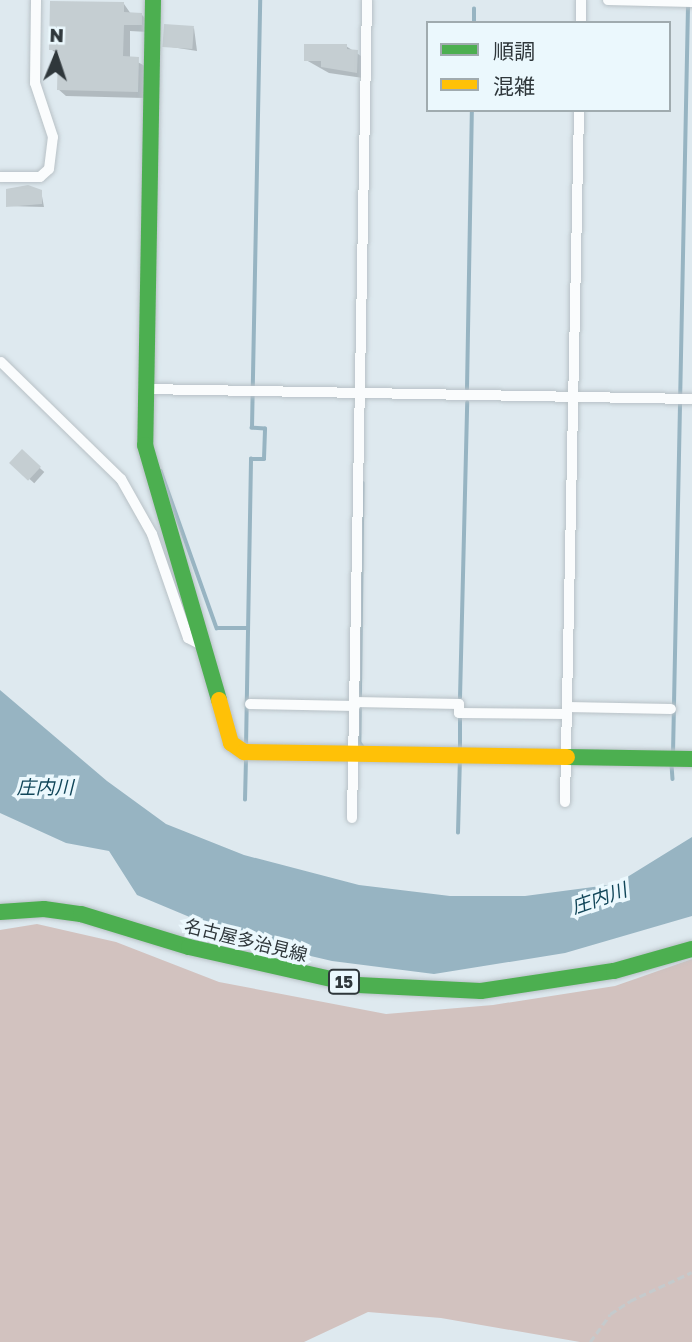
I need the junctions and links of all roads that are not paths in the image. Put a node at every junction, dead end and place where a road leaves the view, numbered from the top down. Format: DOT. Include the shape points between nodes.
graph roads {
  1 [pos="36,0"];
  2 [pos="153,0"];
  3 [pos="367,0"];
  4 [pos="581,0"];
  5 [pos="608,0"];
  6 [pos="692,2"];
  7 [pos="581,21"];
  8 [pos="579,112"];
  9 [pos="0,177"];
  10 [pos="1,362"];
  11 [pos="146,389"];
  12 [pos="359,394"];
  13 [pos="573,397"];
  14 [pos="692,399"];
  15 [pos="202,645"];
  16 [pos="250,704"];
  17 [pos="355,704"];
  18 [pos="671,709"];
  19 [pos="567,711"];
  20 [pos="354,753"];
  21 [pos="566,757"];
  22 [pos="692,759"];
  23 [pos="565,802"];
  24 [pos="352,818"];
  25 [pos="0,912"];
  26 [pos="692,949"];
  1 -- 9 [label="street" via="35,83 53,137 49,169 40,177"];
  2 -- 11 [label="street"];
  3 -- 12 [label="street"];
  4 -- 7 [label="street"];
  5 -- 6 [label="street"];
  8 -- 13 [label="street"];
  10 -- 15 [label="street" via="121,479 152,534 188,638"];
  11 -- 12 [label="street"];
  11 -- 15 [label="street" via="147,465"];
  12 -- 13 [label="street"];
  12 -- 17 [label="street"];
  13 -- 14 [label="street"];
  13 -- 19 [label="street"];
  15 -- 20 [label="street" via="231,743 244,752"];
  16 -- 17 [label="street"];
  17 -- 19 [label="street" via="459,704 459,713"];
  17 -- 20 [label="street"];
  18 -- 19 [label="street"];
  19 -- 21 [label="street"];
  20 -- 21 [label="street"];
  20 -- 24 [label="street"];
  21 -- 22 [label="street"];
  21 -- 23 [label="street"];
  25 -- 26 [label="street, 名古屋多治見線 / 15" via="44,909 81,914 189,947 358,985 504,988 614,971"];
}
